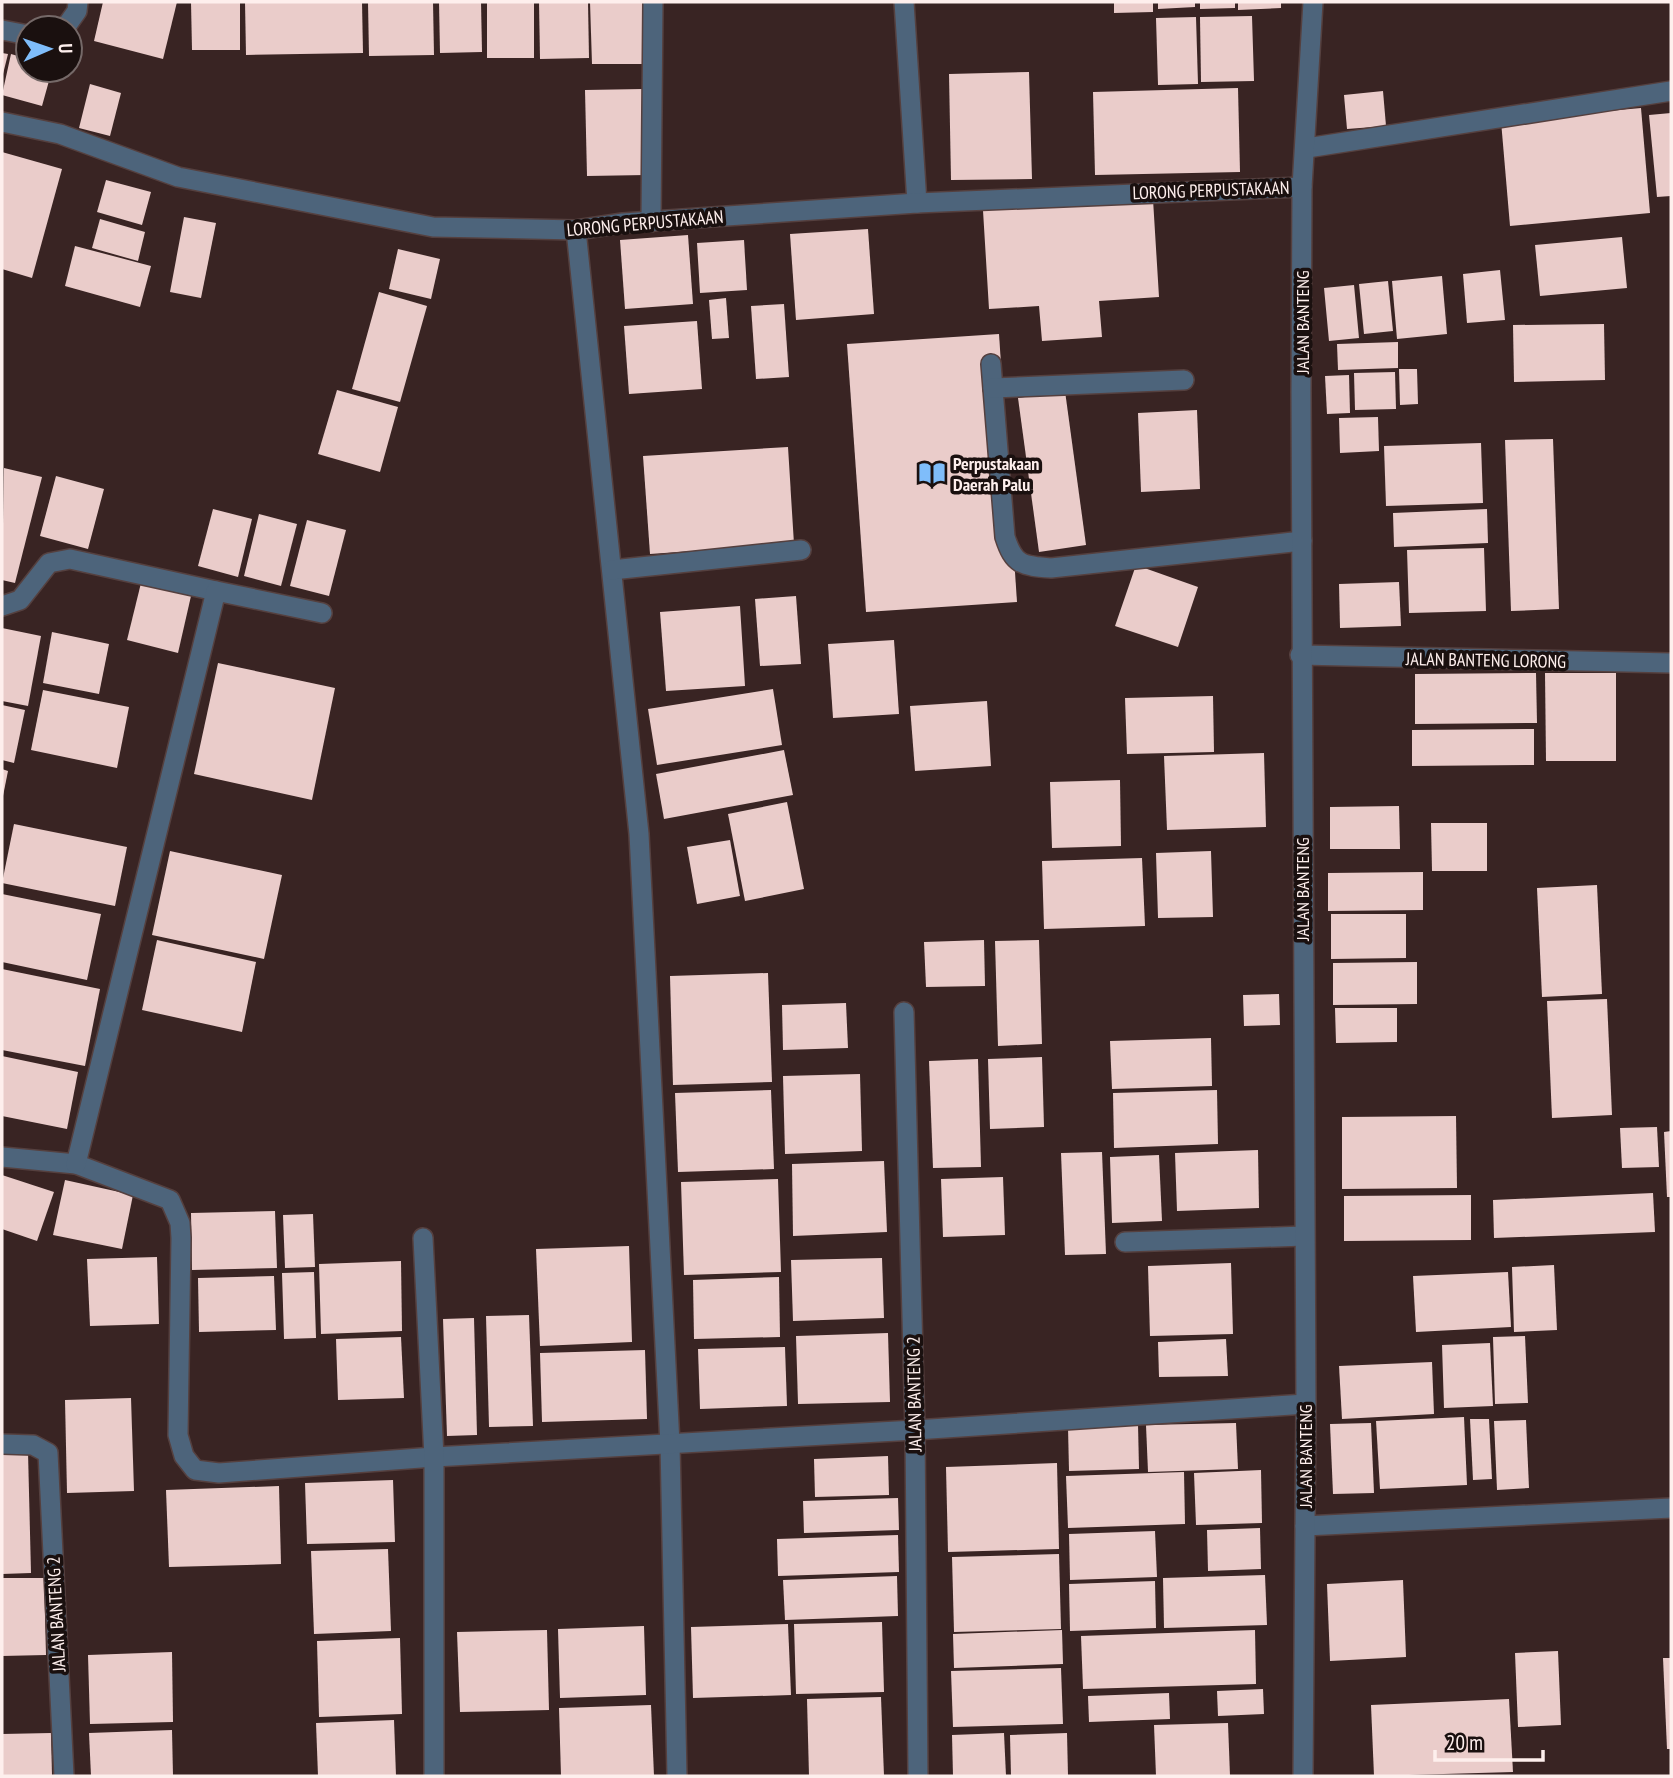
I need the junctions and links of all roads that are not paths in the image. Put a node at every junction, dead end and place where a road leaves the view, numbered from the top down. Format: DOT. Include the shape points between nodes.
graph roads {
  1 [pos="653,2"];
  2 [pos="904,2"];
  3 [pos="1313,2"];
  4 [pos="1671,91"];
  5 [pos="2,122"];
  6 [pos="1307,148"];
  7 [pos="1302,187"];
  8 [pos="917,202"];
  9 [pos="652,222"];
  10 [pos="576,230"];
  11 [pos="991,364"];
  12 [pos="1184,380"];
  13 [pos="993,388"];
  14 [pos="1301,541"];
  15 [pos="802,550"];
  16 [pos="612,570"];
  17 [pos="216,591"];
  18 [pos="2,606"];
  19 [pos="323,613"];
  20 [pos="1300,655"];
  21 [pos="1671,663"];
  22 [pos="904,1012"];
  23 [pos="2,1157"];
  24 [pos="76,1164"];
  25 [pos="1304,1236"];
  26 [pos="423,1238"];
  27 [pos="1125,1241"];
  28 [pos="1306,1404"];
  29 [pos="915,1430"];
  30 [pos="2,1444"];
  31 [pos="670,1444"];
  32 [pos="435,1457"];
  33 [pos="1671,1508"];
  34 [pos="1305,1526"];
  35 [pos="64,1776"];
  36 [pos="434,1776"];
  37 [pos="677,1776"];
  38 [pos="918,1776"];
  39 [pos="1303,1776"];
  1 -- 9 [label="street"];
  2 -- 8 [label="street"];
  3 -- 6 [label="street, JALAN BANTENG"];
  4 -- 6 [label="street"];
  5 -- 10 [label="street, LORONG PERPUSTAKAAN" via="60,134 178,177 316,206 433,227"];
  6 -- 7 [label="street, JALAN BANTENG"];
  7 -- 8 [label="street, LORONG PERPUSTAKAAN"];
  7 -- 14 [label="street, JALAN BANTENG"];
  8 -- 9 [label="street, LORONG PERPUSTAKAAN"];
  9 -- 10 [label="street, LORONG PERPUSTAKAAN"];
  10 -- 16 [label="street"];
  11 -- 13 [label="street"];
  12 -- 13 [label="street"];
  13 -- 14 [label="street" via="1004,537 1011,556 1026,566 1051,568"];
  14 -- 20 [label="street, JALAN BANTENG"];
  15 -- 16 [label="street"];
  16 -- 31 [label="street" via="639,834"];
  17 -- 18 [label="street" via="69,559 48,563 20,600"];
  17 -- 19 [label="street"];
  17 -- 24 [label="street"];
  20 -- 21 [label="street, JALAN BANTENG LORONG"];
  20 -- 25 [label="street, JALAN BANTENG"];
  22 -- 29 [label="street, JALAN BANTENG 2"];
  23 -- 24 [label="street"];
  24 -- 32 [label="street" via="170,1200 180,1223 178,1435 184,1456 195,1470 229,1473"];
  25 -- 27 [label="street"];
  25 -- 28 [label="street, JALAN BANTENG"];
  26 -- 32 [label="street"];
  28 -- 29 [label="street"];
  28 -- 34 [label="street, JALAN BANTENG"];
  29 -- 31 [label="street"];
  29 -- 38 [label="street, JALAN BANTENG 2"];
  30 -- 35 [label="street, JALAN BANTENG 2" via="33,1445 48,1452"];
  31 -- 32 [label="street"];
  31 -- 37 [label="street"];
  32 -- 36 [label="street"];
  33 -- 34 [label="street"];
  34 -- 39 [label="street, JALAN BANTENG"];
}
